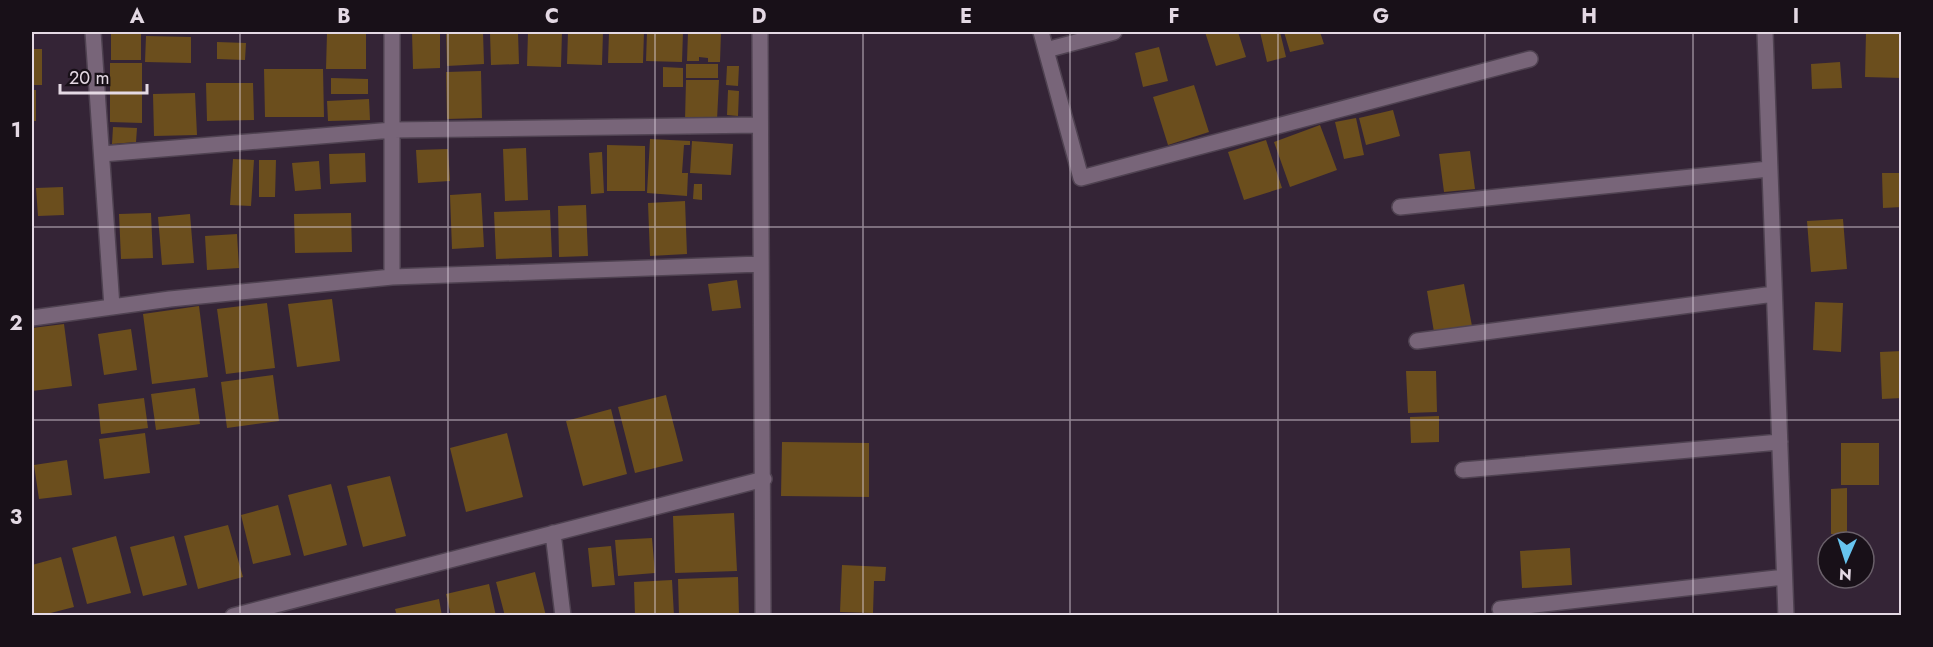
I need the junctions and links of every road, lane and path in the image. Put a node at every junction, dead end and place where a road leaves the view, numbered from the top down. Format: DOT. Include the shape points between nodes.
graph roads {
  1 [pos="93,32"];
  2 [pos="392,32"];
  3 [pos="760,32"];
  4 [pos="1041,32"];
  5 [pos="1114,32"];
  6 [pos="1765,32"];
  7 [pos="1046,50"];
  8 [pos="1530,59"];
  9 [pos="760,124"];
  10 [pos="393,130"];
  11 [pos="102,154"];
  12 [pos="1769,169"];
  13 [pos="1400,207"];
  14 [pos="761,264"];
  15 [pos="392,277"];
  16 [pos="1774,294"];
  17 [pos="112,307"];
  18 [pos="32,318"];
  19 [pos="1417,341"];
  20 [pos="1780,442"];
  21 [pos="1463,470"];
  22 [pos="764,479"];
  23 [pos="553,533"];
  24 [pos="1784,577"];
  25 [pos="1500,609"];
  26 [pos="232,615"];
  27 [pos="563,615"];
  28 [pos="763,615"];
  29 [pos="1786,615"];
  1 -- 11 [label="street"];
  2 -- 10 [label="street"];
  3 -- 9 [label="street"];
  4 -- 7 [label="street"];
  5 -- 7 [label="street"];
  6 -- 12 [label="street"];
  7 -- 8 [label="street" via="1081,178"];
  9 -- 10 [label="street"];
  9 -- 14 [label="street"];
  10 -- 11 [label="street"];
  10 -- 15 [label="street"];
  11 -- 17 [label="street"];
  12 -- 13 [label="street"];
  12 -- 16 [label="street"];
  14 -- 15 [label="street"];
  14 -- 22 [label="street"];
  15 -- 17 [label="street"];
  16 -- 19 [label="street"];
  16 -- 20 [label="street"];
  17 -- 18 [label="street"];
  20 -- 21 [label="street"];
  20 -- 24 [label="street"];
  22 -- 23 [label="street"];
  22 -- 28 [label="street"];
  23 -- 26 [label="street"];
  23 -- 27 [label="street"];
  24 -- 25 [label="street"];
  24 -- 29 [label="street"];
}
